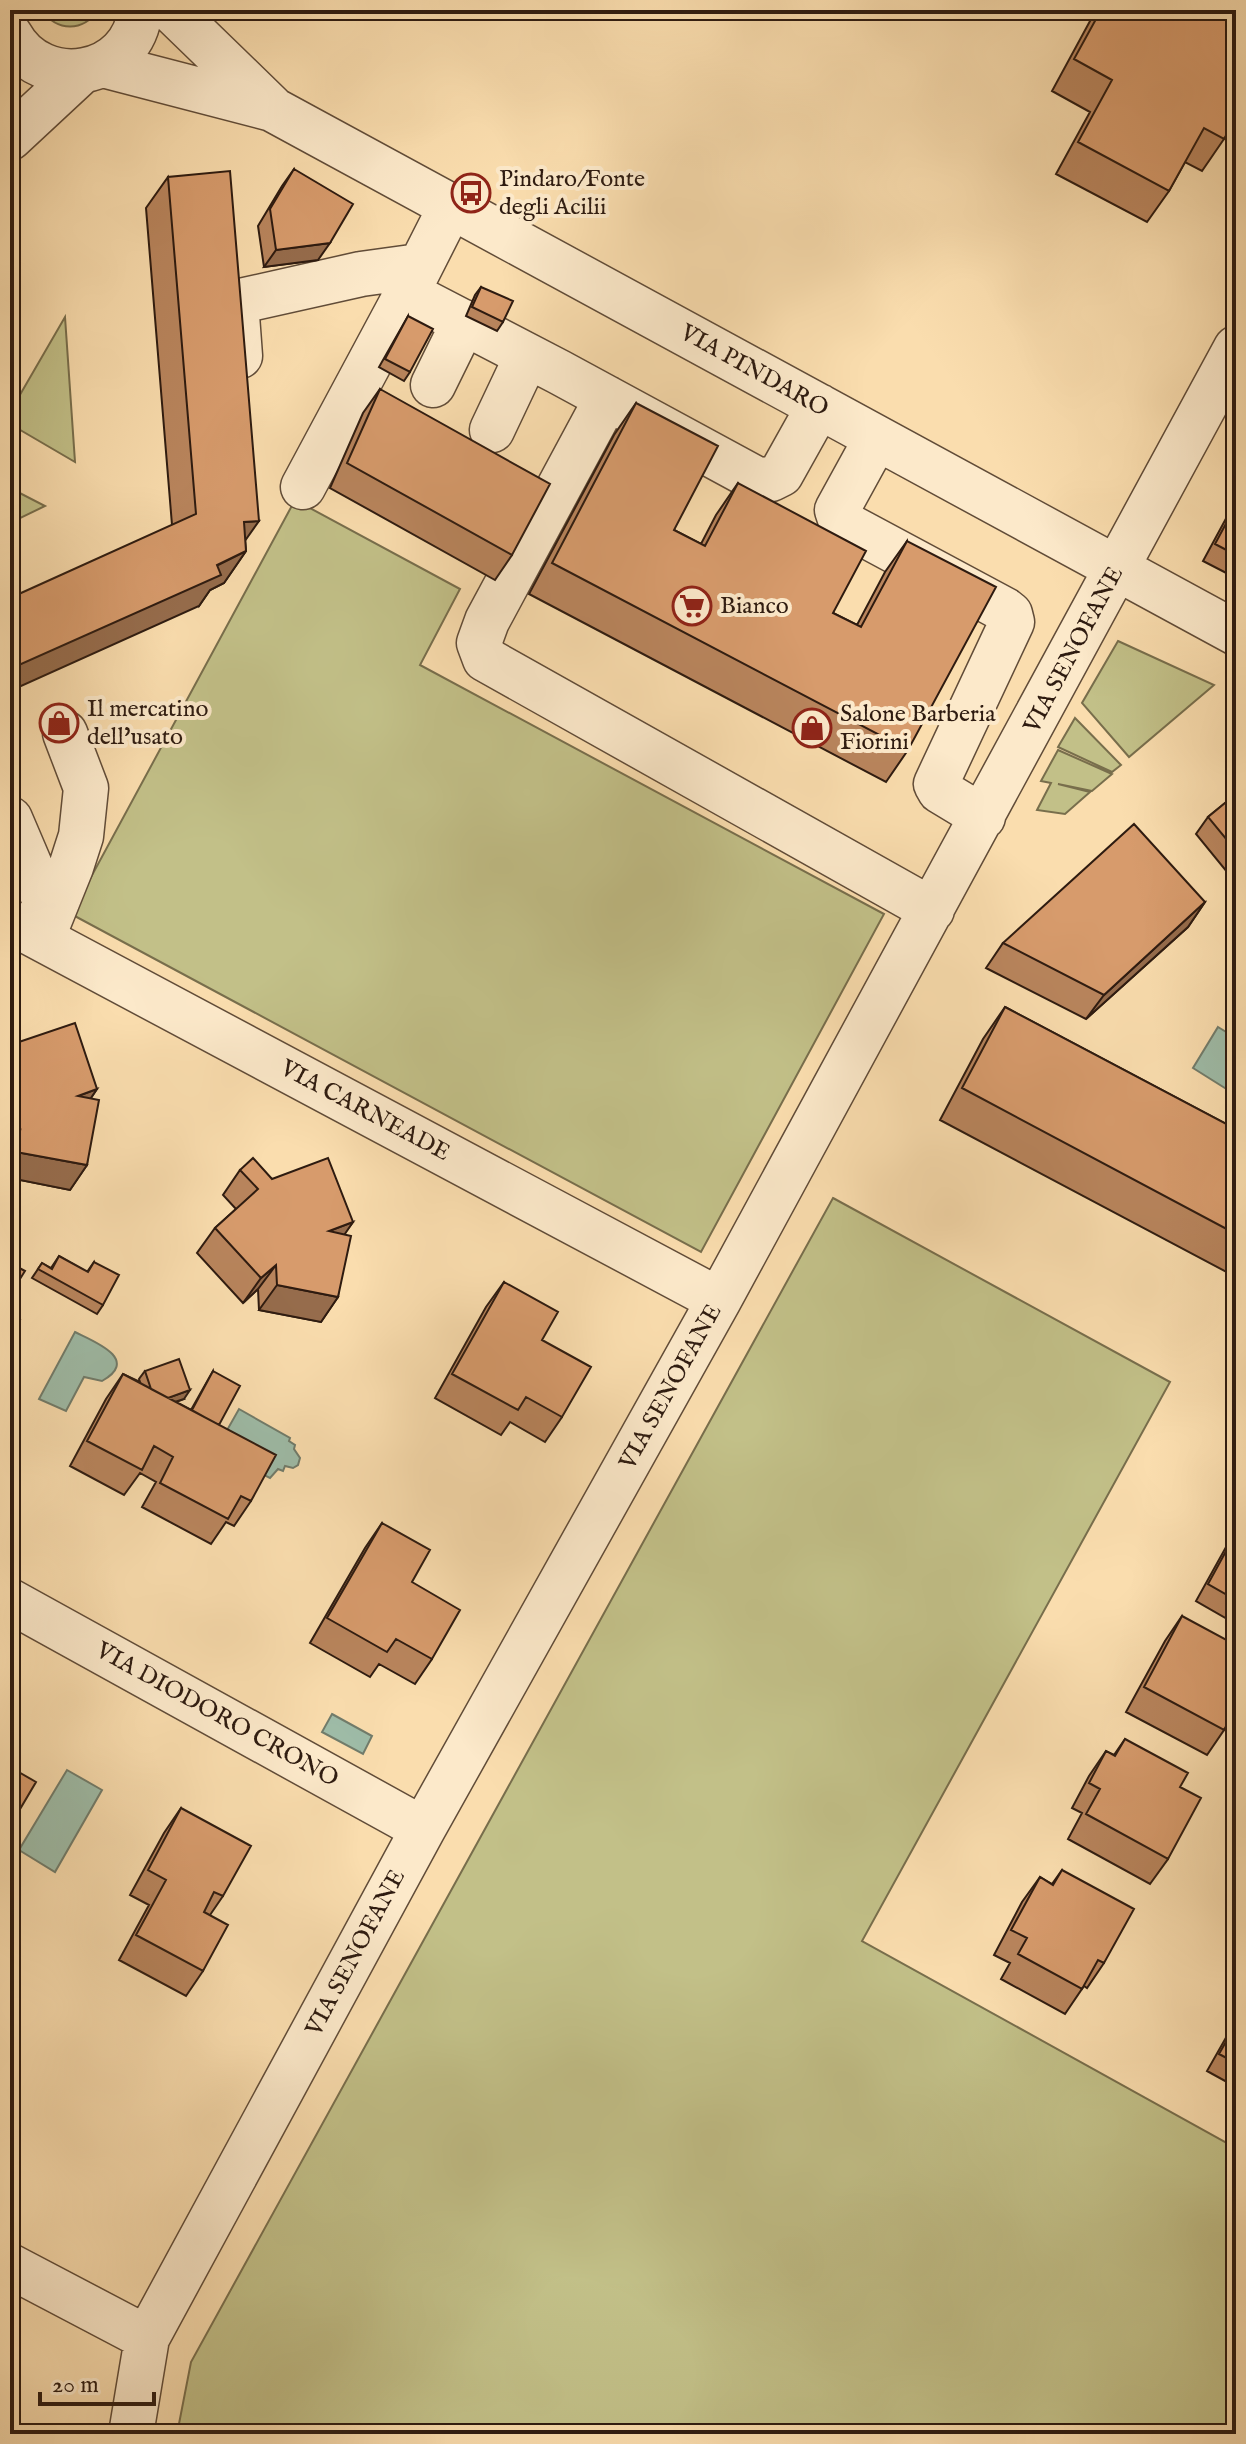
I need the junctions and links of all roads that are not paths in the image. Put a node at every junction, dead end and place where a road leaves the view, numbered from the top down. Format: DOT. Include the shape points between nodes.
graph roads {
  1 [pos="140,10"];
  2 [pos="171,10"];
  3 [pos="10,35"];
  4 [pos="92,68"];
  5 [pos="272,109"];
  6 [pos="10,138"];
  7 [pos="451,206"];
  8 [pos="413,279"];
  9 [pos="464,322"];
  10 [pos="1236,348"];
  11 [pos="527,356"];
  12 [pos="433,385"];
  13 [pos="607,398"];
  14 [pos="244,402"];
  15 [pos="819,406"];
  16 [pos="492,430"];
  17 [pos="876,439"];
  18 [pos="303,487"];
  19 [pos="1118,569"];
  20 [pos="1236,633"];
  21 [pos="65,733"];
  22 [pos="983,817"];
  23 [pos="10,819"];
  24 [pos="932,910"];
  25 [pos="34,925"];
  26 [pos="719,1300"];
  27 [pos="10,1601"];
  28 [pos="423,1829"];
  29 [pos="10,2266"];
  30 [pos="147,2338"];
  31 [pos="131,2434"];
  1 -- 4 [label="street" via="134,34 121,52"];
  2 -- 5 [label="street"];
  3 -- 4 [label="street" via="34,62 57,71"];
  4 -- 5 [label="street"];
  4 -- 6 [label="street"];
  5 -- 7 [label="street, VIA PINDARO"];
  7 -- 8 [label="street"];
  7 -- 15 [label="street, VIA PINDARO"];
  8 -- 9 [label="street"];
  8 -- 14 [label="street" via="361,274 234,286"];
  8 -- 18 [label="street"];
  9 -- 11 [label="street"];
  9 -- 12 [label="street"];
  10 -- 19 [label="street, VIA SENOFANE"];
  11 -- 13 [label="street"];
  11 -- 16 [label="street"];
  13 -- 15 [label="street" via="758,480 781,474"];
  13 -- 24 [label="street" via="487,621 479,643 485,659"];
  15 -- 17 [label="street, VIA PINDARO"];
  17 -- 19 [label="street, VIA PINDARO"];
  17 -- 22 [label="street" via="837,510 841,522 1010,614 1012,622 936,784"];
  19 -- 20 [label="street, VIA PINDARO"];
  19 -- 22 [label="street, VIA SENOFANE"];
  21 -- 25 [label="street" via="86,788 81,836 71,867"];
  22 -- 24 [label="street, VIA SENOFANE"];
  23 -- 25 [label="street"];
  24 -- 26 [label="street, VIA SENOFANE"];
  25 -- 26 [label="street, VIA CARNEADE"];
  26 -- 28 [label="street, VIA SENOFANE"];
  27 -- 28 [label="street, VIA DIODORO CRONO"];
  28 -- 30 [label="street, VIA SENOFANE"];
  29 -- 30 [label="street"];
  30 -- 31 [label="street, VIA SENOFANE"];
}
